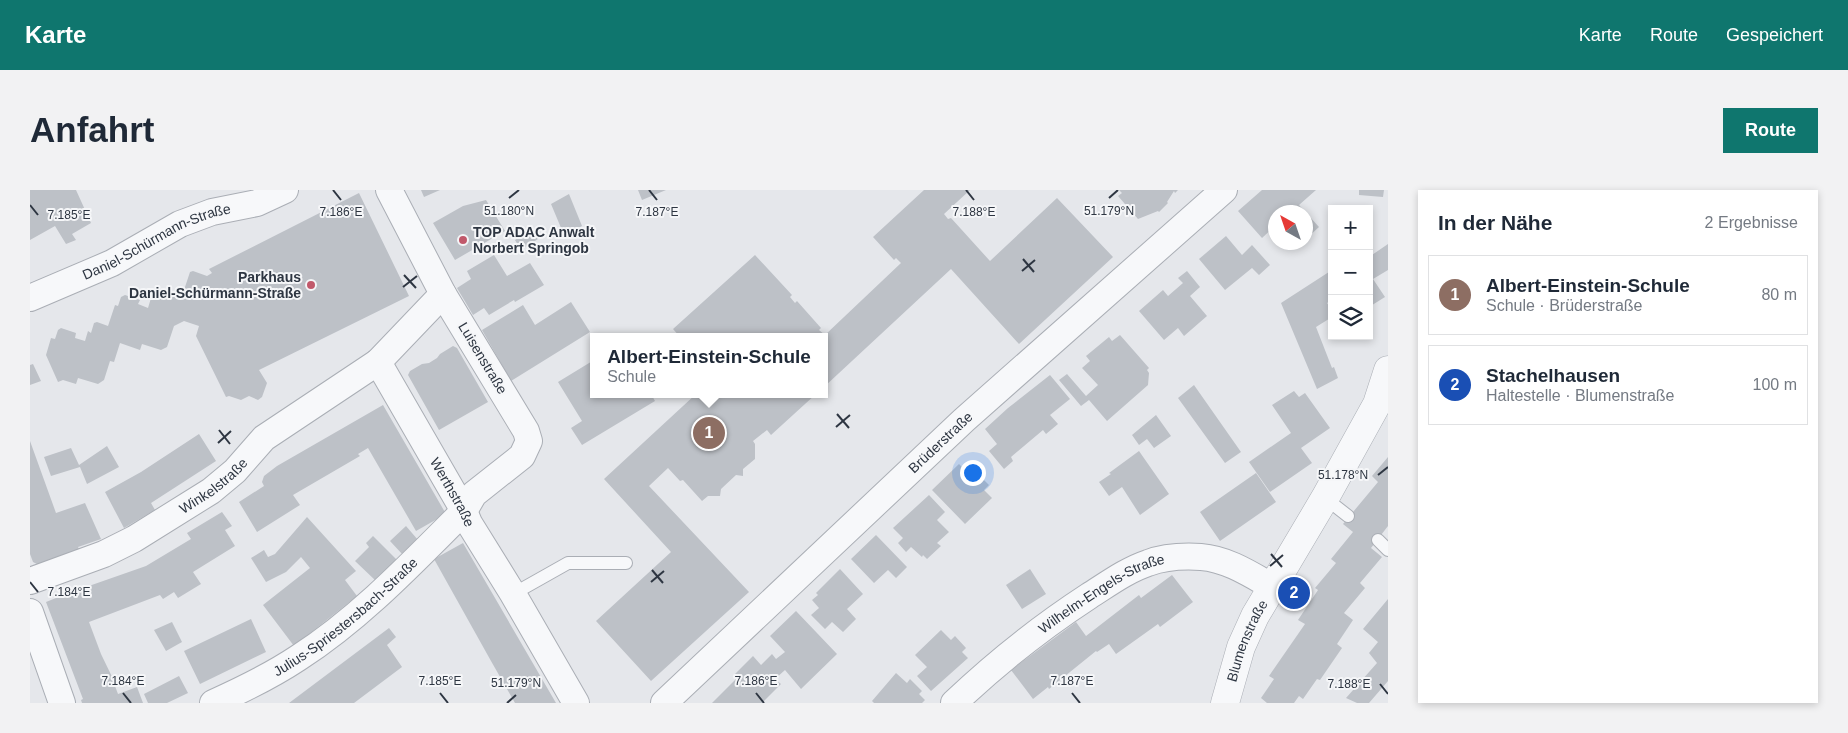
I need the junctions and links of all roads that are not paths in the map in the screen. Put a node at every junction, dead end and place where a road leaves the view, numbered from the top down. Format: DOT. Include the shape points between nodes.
graph roads {
  1 [pos="285,190"];
  2 [pos="389,190"];
  3 [pos="1224,190"];
  4 [pos="444,294"];
  5 [pos="30,298"];
  6 [pos="378,362"];
  7 [pos="1388,370"];
  8 [pos="1325,498"];
  9 [pos="464,511"];
  10 [pos="1348,516"];
  11 [pos="1378,540"];
  12 [pos="1388,550"];
  13 [pos="626,563"];
  14 [pos="30,581"];
  15 [pos="1271,586"];
  16 [pos="513,594"];
  17 [pos="30,612"];
  18 [pos="62,703"];
  19 [pos="213,703"];
  20 [pos="576,703"];
  21 [pos="664,703"];
  22 [pos="954,703"];
  23 [pos="1225,703"];
  1 -- 5 [label="street, Daniel-Schürmann-Straße" via="257,203 212,212 180,224 112,263"];
  2 -- 4 [label="street, Luisenstraße"];
  3 -- 21 [label="street, Brüderstraße" via="964,420"];
  4 -- 6 [label="street"];
  4 -- 9 [label="street, Luisenstraße" via="526,431 529,442 522,456 474,494"];
  6 -- 9 [label="street, Werthstraße"];
  6 -- 14 [label="street, Winkelstraße" via="264,438 235,471 180,512 104,554"];
  7 -- 8 [label="street, Blumenstraße" via="1377,404"];
  8 -- 10 [label="lane"];
  8 -- 15 [label="street, Blumenstraße"];
  9 -- 16 [label="street, Werthstraße"];
  9 -- 19 [label="street, Julius-Spriestersbach-Straße" via="379,595 299,658"];
  11 -- 12 [label="lane"];
  13 -- 16 [label="lane" via="568,563"];
  15 -- 22 [label="street, Wilhelm-Engels-Straße" via="1234,566 1203,557 1150,562 1110,582 1046,626"];
  15 -- 23 [label="street, Blumenstraße" via="1241,647"];
  16 -- 20 [label="street, Werthstraße"];
  17 -- 18 [label="street"];
}
